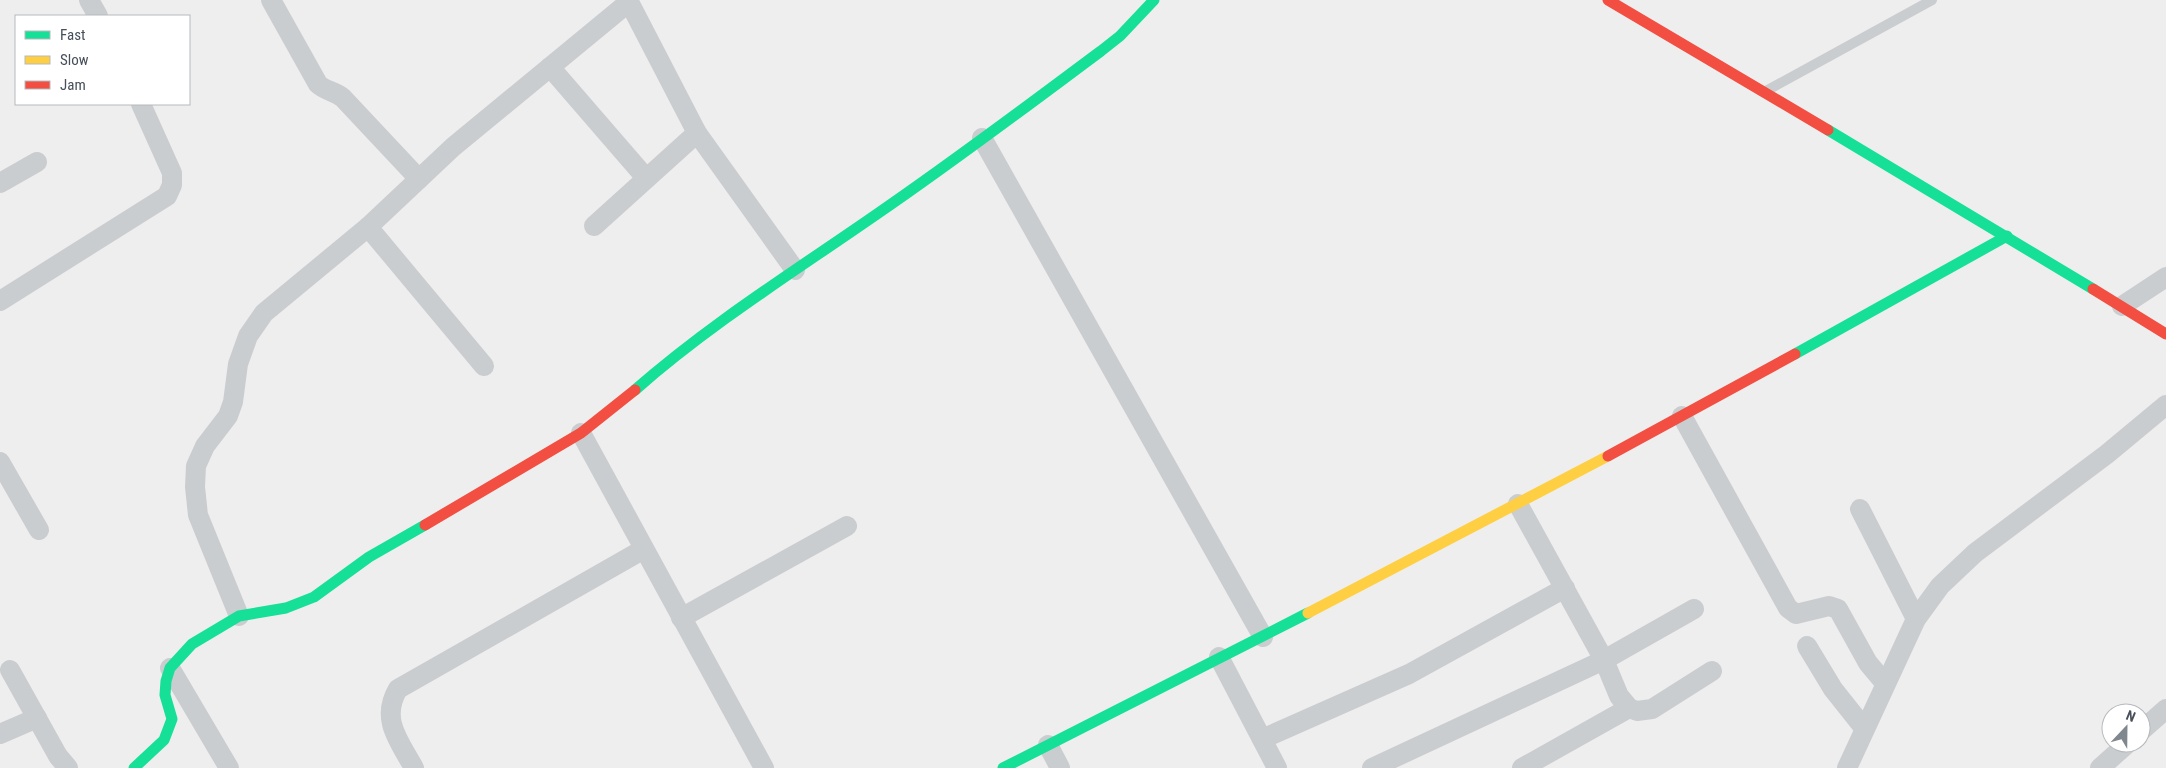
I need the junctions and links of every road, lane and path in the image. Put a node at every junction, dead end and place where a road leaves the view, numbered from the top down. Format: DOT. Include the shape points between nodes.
graph roads {
  1 [pos="89,0"];
  2 [pos="271,0"];
  3 [pos="1154,0"];
  4 [pos="1608,0"];
  5 [pos="1932,0"];
  6 [pos="628,1"];
  7 [pos="97,15"];
  8 [pos="550,67"];
  9 [pos="1763,93"];
  10 [pos="141,105"];
  11 [pos="697,133"];
  12 [pos="982,138"];
  13 [pos="37,162"];
  14 [pos="646,178"];
  15 [pos="419,179"];
  16 [pos="0,183"];
  17 [pos="594,226"];
  18 [pos="368,227"];
  19 [pos="2007,236"];
  20 [pos="795,270"];
  21 [pos="2166,277"];
  22 [pos="0,301"];
  23 [pos="2122,306"];
  24 [pos="2166,334"];
  25 [pos="484,366"];
  26 [pos="2166,405"];
  27 [pos="1682,416"];
  28 [pos="581,432"];
  29 [pos="0,462"];
  30 [pos="1518,504"];
  31 [pos="1860,509"];
  32 [pos="847,526"];
  33 [pos="39,530"];
  34 [pos="644,550"];
  35 [pos="1565,588"];
  36 [pos="1694,609"];
  37 [pos="239,616"];
  38 [pos="681,618"];
  39 [pos="1916,619"];
  40 [pos="1263,637"];
  41 [pos="1807,646"];
  42 [pos="1219,658"];
  43 [pos="1604,660"];
  44 [pos="170,668"];
  45 [pos="10,670"];
  46 [pos="1712,670"];
  47 [pos="1884,682"];
  48 [pos="1629,708"];
  49 [pos="2166,709"];
  50 [pos="37,718"];
  51 [pos="2151,722"];
  52 [pos="1864,728"];
  53 [pos="0,734"];
  54 [pos="1262,740"];
  55 [pos="1048,745"];
  56 [pos="2117,753"];
  57 [pos="68,768"];
  58 [pos="134,768"];
  59 [pos="230,768"];
  60 [pos="414,768"];
  61 [pos="764,768"];
  62 [pos="1003,768"];
  63 [pos="1060,768"];
  64 [pos="1277,768"];
  65 [pos="1372,768"];
  66 [pos="1522,768"];
  67 [pos="1846,768"];
  68 [pos="2100,768"];
  1 -- 7 [label="street"];
  2 -- 15 [label="street" via="318,84 343,98"];
  3 -- 12 [label="street" via="1120,36"];
  4 -- 9 [label="street"];
  5 -- 9 [label="lane"];
  6 -- 8 [label="street"];
  6 -- 11 [label="street"];
  8 -- 14 [label="street"];
  8 -- 15 [label="street"];
  9 -- 19 [label="street"];
  10 -- 22 [label="street" via="172,173 172,185 167,196"];
  11 -- 14 [label="street"];
  11 -- 20 [label="street"];
  12 -- 20 [label="street"];
  12 -- 40 [label="street"];
  13 -- 16 [label="street"];
  14 -- 17 [label="street"];
  15 -- 18 [label="street"];
  18 -- 25 [label="street"];
  18 -- 37 [label="street" via="264,313 248,336 238,364 228,416 205,446 196,466 198,515"];
  19 -- 23 [label="street"];
  19 -- 27 [label="street"];
  20 -- 28 [label="street" via="673,357 621,403"];
  21 -- 23 [label="street"];
  23 -- 24 [label="street"];
  26 -- 39 [label="street" via="1955,569"];
  27 -- 30 [label="street"];
  27 -- 47 [label="street" via="1788,608 1796,614 1829,606 1838,609 1871,668"];
  28 -- 34 [label="street"];
  28 -- 37 [label="street" via="369,557 314,597 286,608"];
  29 -- 33 [label="street"];
  30 -- 35 [label="street"];
  30 -- 40 [label="street"];
  31 -- 39 [label="street"];
  32 -- 38 [label="street"];
  34 -- 38 [label="street"];
  34 -- 60 [label="street" via="398,689 392,699 389,716"];
  35 -- 43 [label="street"];
  35 -- 54 [label="street" via="1409,674"];
  36 -- 43 [label="street"];
  37 -- 44 [label="street" via="192,644"];
  38 -- 61 [label="street"];
  39 -- 47 [label="street"];
  40 -- 42 [label="street"];
  41 -- 52 [label="street" via="1837,696"];
  42 -- 54 [label="street"];
  42 -- 55 [label="street"];
  43 -- 48 [label="street" via="1619,696"];
  43 -- 65 [label="street"];
  44 -- 58 [label="street" via="165,695 172,719 170,729 164,740"];
  44 -- 59 [label="street"];
  45 -- 50 [label="street"];
  46 -- 48 [label="street" via="1652,709 1637,711"];
  47 -- 52 [label="street"];
  48 -- 66 [label="street"];
  49 -- 51 [label="street"];
  50 -- 53 [label="street"];
  50 -- 57 [label="street"];
  52 -- 67 [label="street"];
  54 -- 64 [label="street"];
  55 -- 62 [label="street"];
  55 -- 63 [label="street"];
  56 -- 68 [label="street"];
}
